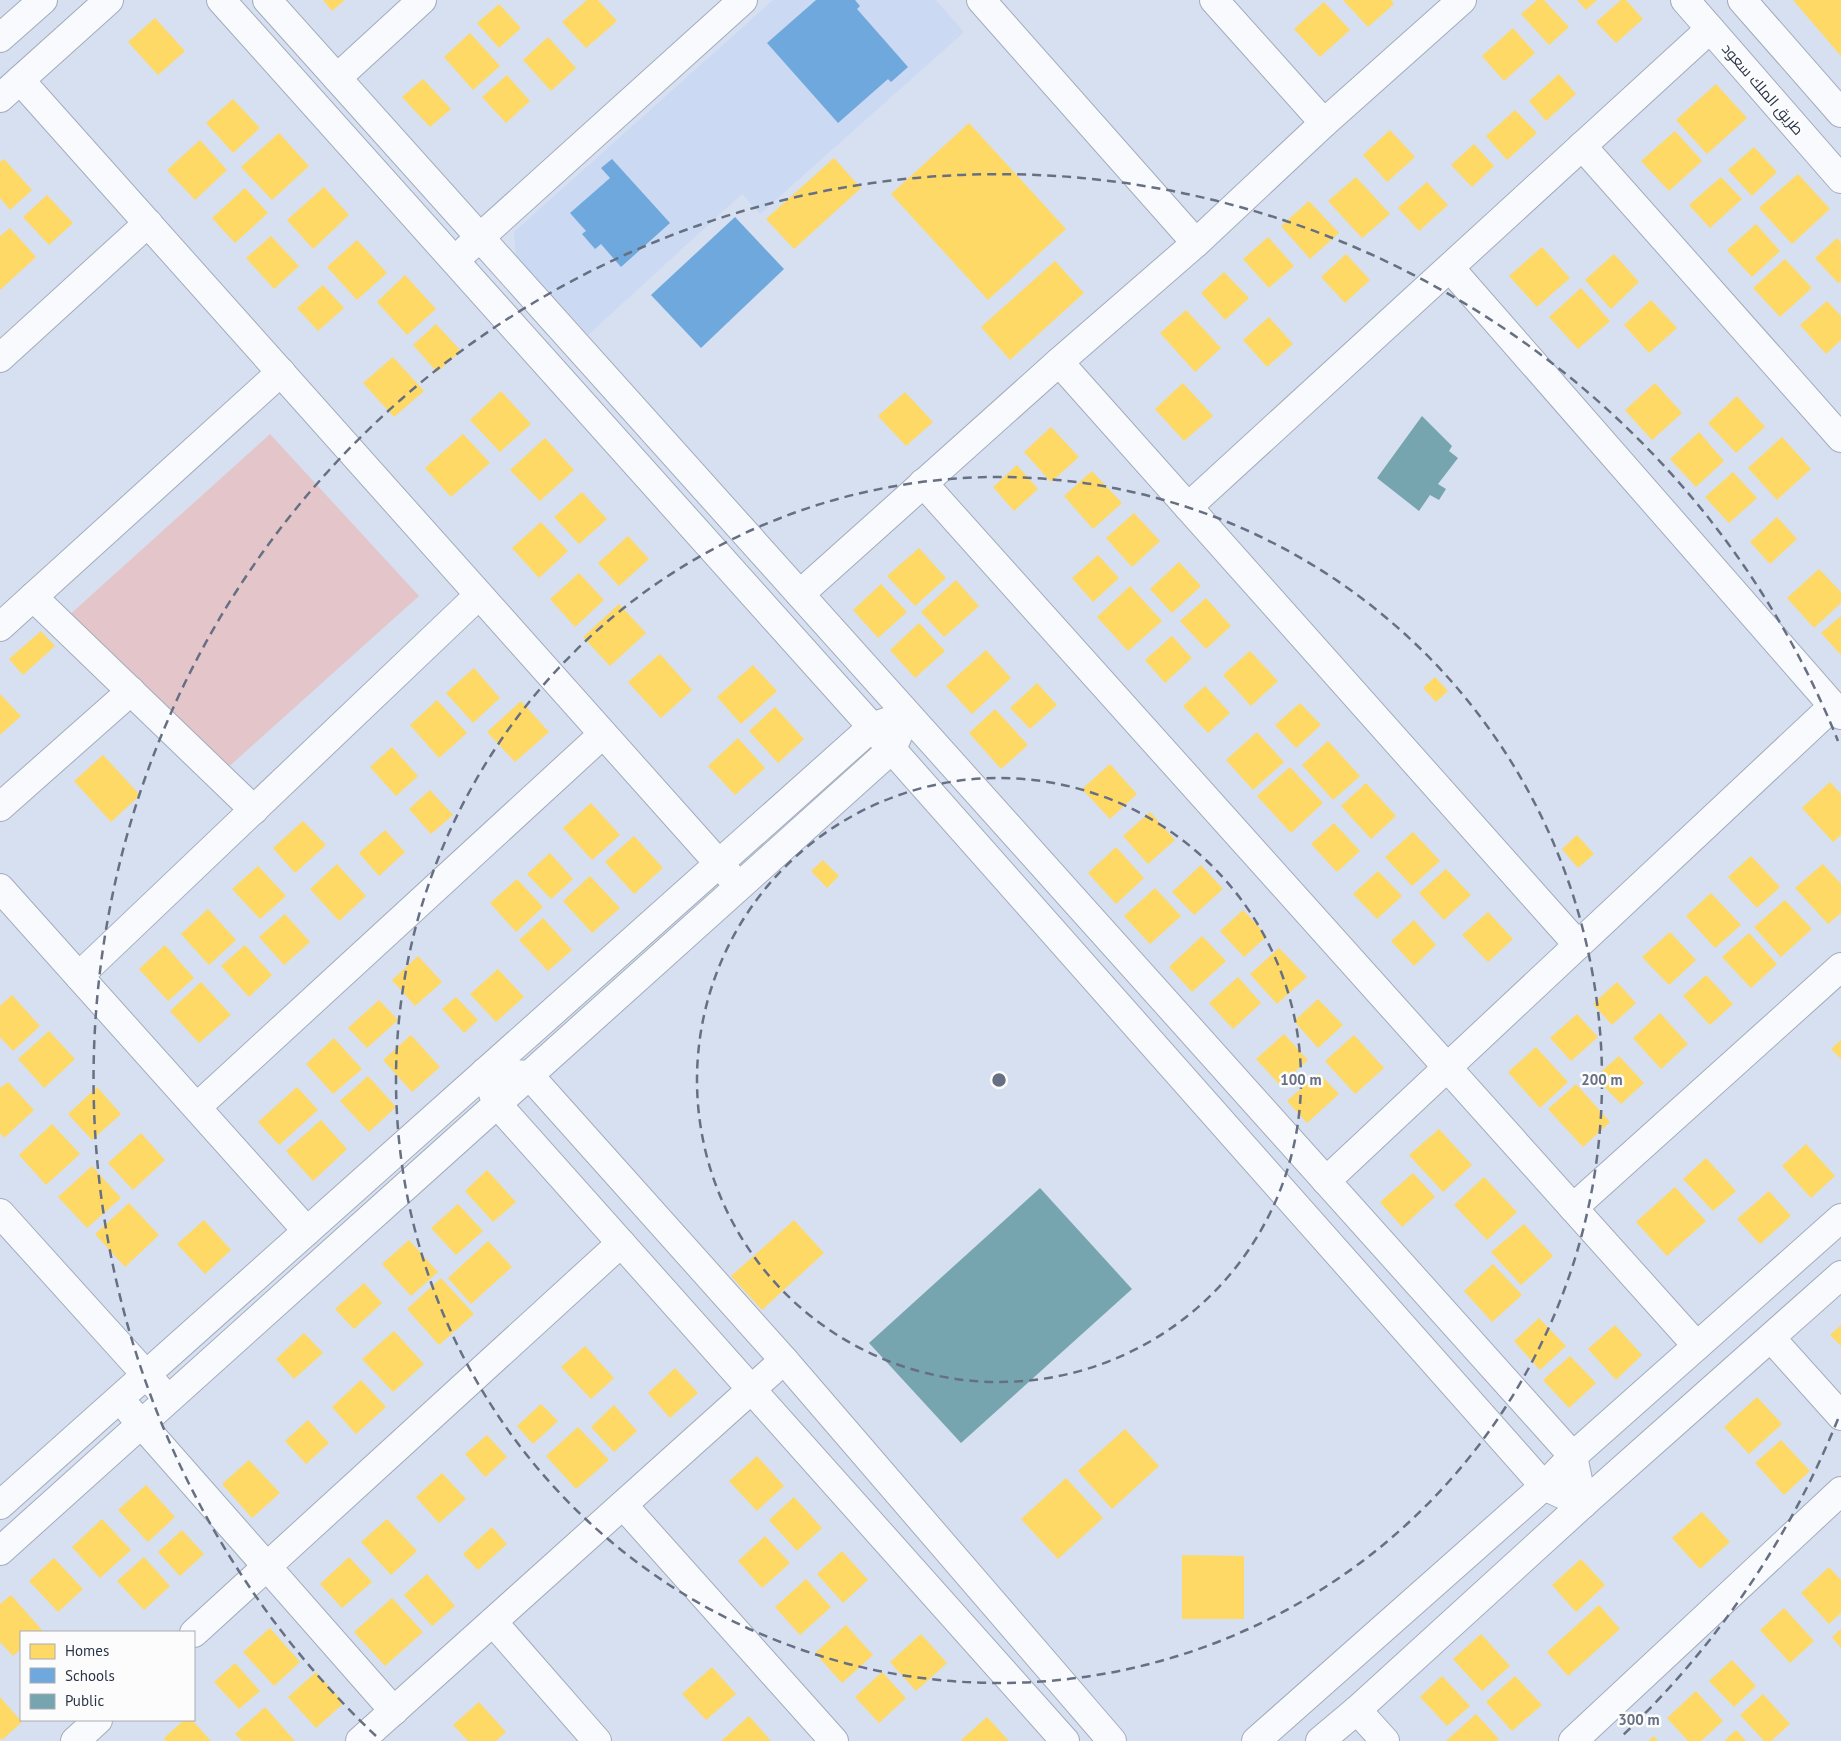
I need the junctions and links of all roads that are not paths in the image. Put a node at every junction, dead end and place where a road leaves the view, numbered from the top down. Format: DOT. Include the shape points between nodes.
graph roads {
  1 [pos="43,0"];
  2 [pos="109,0"];
  3 [pos="220,0"];
  4 [pos="267,0"];
  5 [pos="422,0"];
  6 [pos="743,0"];
  7 [pos="981,0"];
  8 [pos="1214,0"];
  9 [pos="1461,0"];
  10 [pos="1685,0"];
  11 [pos="1742,0"];
  12 [pos="1710,29"];
  13 [pos="0,38"];
  14 [pos="337,78"];
  15 [pos="20,80"];
  16 [pos="0,98"];
  17 [pos="1841,113"];
  18 [pos="1324,123"];
  19 [pos="1582,146"];
  20 [pos="1841,179"];
  21 [pos="148,223"];
  22 [pos="480,237"];
  23 [pos="1196,243"];
  24 [pos="454,261"];
  25 [pos="1450,268"];
  26 [pos="0,358"];
  27 [pos="1059,362"];
  28 [pos="281,372"];
  29 [pos="1841,438"];
  30 [pos="923,483"];
  31 [pos="1188,507"];
  32 [pos="800,594"];
  33 [pos="479,595"];
  34 [pos="33,597"];
  35 [pos="0,627"];
  36 [pos="131,691"];
  37 [pos="1837,711"];
  38 [pos="907,716"];
  39 [pos="872,727"];
  40 [pos="603,734"];
  41 [pos="892,749"];
  42 [pos="0,806"];
  43 [pos="254,810"];
  44 [pos="719,864"];
  45 [pos="739,886"];
  46 [pos="0,888"];
  47 [pos="1578,945"];
  48 [pos="1841,967"];
  49 [pos="79,976"];
  50 [pos="1447,1067"];
  51 [pos="485,1072"];
  52 [pos="529,1075"];
  53 [pos="497,1104"];
  54 [pos="197,1107"];
  55 [pos="1326,1181"];
  56 [pos="1573,1208"];
  57 [pos="0,1212"];
  58 [pos="1841,1218"];
  59 [pos="307,1231"];
  60 [pos="621,1243"];
  61 [pos="1841,1275"];
  62 [pos="1771,1338"];
  63 [pos="1697,1346"];
  64 [pos="784,1360"];
  65 [pos="146,1375"];
  66 [pos="753,1389"];
  67 [pos="119,1399"];
  68 [pos="168,1400"];
  69 [pos="1841,1416"];
  70 [pos="141,1424"];
  71 [pos="1573,1456"];
  72 [pos="1544,1486"];
  73 [pos="1841,1491"];
  74 [pos="1584,1504"];
  75 [pos="0,1505"];
  76 [pos="623,1505"];
  77 [pos="0,1551"];
  78 [pos="266,1566"];
  79 [pos="492,1622"];
  80 [pos="195,1632"];
  81 [pos="1357,1710"];
  82 [pos="394,1711"];
  83 [pos="97,1721"];
  84 [pos="75,1741"];
  85 [pos="360,1741"];
  86 [pos="597,1741"];
  87 [pos="834,1741"];
  88 [pos="1065,1741"];
  89 [pos="1112,1741"];
  90 [pos="1256,1741"];
  91 [pos="1320,1741"];
  92 [pos="1384,1741"];
  93 [pos="1573,1741"];
  1 -- 13 [label="street"];
  2 -- 15 [label="street"];
  3 -- 24 [label="street"];
  4 -- 14 [label="street"];
  5 -- 14 [label="street"];
  6 -- 22 [label="street"];
  7 -- 23 [label="street"];
  8 -- 18 [label="street"];
  9 -- 18 [label="street"];
  10 -- 12 [label="street, طريق الملك سعود"];
  11 -- 17 [label="street"];
  12 -- 19 [label="street"];
  12 -- 20 [label="street, طريق الملك سعود"];
  14 -- 22 [label="street"];
  15 -- 16 [label="street"];
  15 -- 21 [label="street"];
  18 -- 23 [label="street"];
  19 -- 25 [label="street"];
  19 -- 29 [label="street"];
  21 -- 26 [label="street"];
  21 -- 28 [label="street"];
  22 -- 24 [label="street"];
  22 -- 32 [label="street"];
  23 -- 27 [label="street"];
  24 -- 39 [label="street"];
  25 -- 31 [label="street"];
  25 -- 37 [label="street"];
  27 -- 30 [label="street"];
  27 -- 31 [label="street"];
  28 -- 33 [label="street"];
  28 -- 34 [label="street"];
  30 -- 32 [label="street"];
  30 -- 50 [label="street"];
  31 -- 47 [label="street"];
  32 -- 38 [label="street"];
  33 -- 40 [label="street"];
  33 -- 43 [label="street"];
  34 -- 35 [label="street"];
  34 -- 36 [label="street"];
  36 -- 42 [label="street"];
  36 -- 43 [label="street"];
  37 -- 47 [label="street"];
  38 -- 39 [label="street"];
  38 -- 41 [label="street"];
  38 -- 55 [label="street"];
  39 -- 41 [label="street"];
  39 -- 44 [label="street"];
  40 -- 44 [label="street"];
  40 -- 54 [label="street"];
  41 -- 45 [label="street"];
  41 -- 72 [label="street"];
  43 -- 49 [label="street"];
  44 -- 45 [label="street"];
  44 -- 51 [label="street"];
  45 -- 52 [label="street"];
  46 -- 49 [label="street"];
  47 -- 50 [label="street"];
  48 -- 56 [label="street"];
  49 -- 54 [label="street"];
  50 -- 55 [label="street"];
  50 -- 56 [label="street"];
  51 -- 52 [label="street"];
  51 -- 53 [label="street"];
  51 -- 59 [label="street"];
  52 -- 53 [label="street"];
  52 -- 64 [label="street"];
  53 -- 60 [label="street"];
  53 -- 68 [label="street"];
  54 -- 59 [label="street"];
  55 -- 71 [label="street"];
  56 -- 63 [label="street"];
  57 -- 65 [label="street"];
  58 -- 63 [label="street"];
  59 -- 65 [label="street"];
  60 -- 66 [label="street"];
  60 -- 78 [label="street"];
  61 -- 62 [label="street"];
  62 -- 69 [label="street"];
  62 -- 74 [label="street"];
  63 -- 71 [label="street"];
  64 -- 66 [label="street"];
  64 -- 89 [label="street"];
  65 -- 67 [label="street"];
  65 -- 68 [label="street"];
  66 -- 76 [label="street"];
  66 -- 88 [label="street"];
  67 -- 70 [label="street"];
  67 -- 75 [label="street"];
  68 -- 70 [label="street"];
  70 -- 77 [label="street"];
  70 -- 78 [label="street"];
  71 -- 72 [label="street"];
  71 -- 74 [label="street"];
  72 -- 74 [label="street"];
  72 -- 90 [label="street"];
  73 -- 93 [label="street"];
  74 -- 81 [label="street"];
  76 -- 79 [label="street"];
  76 -- 87 [label="street"];
  78 -- 80 [label="street"];
  78 -- 82 [label="street"];
  79 -- 82 [label="street"];
  79 -- 86 [label="street"];
  81 -- 91 [label="street"];
  81 -- 92 [label="street"];
  82 -- 85 [label="street"];
  83 -- 84 [label="street"];
}
